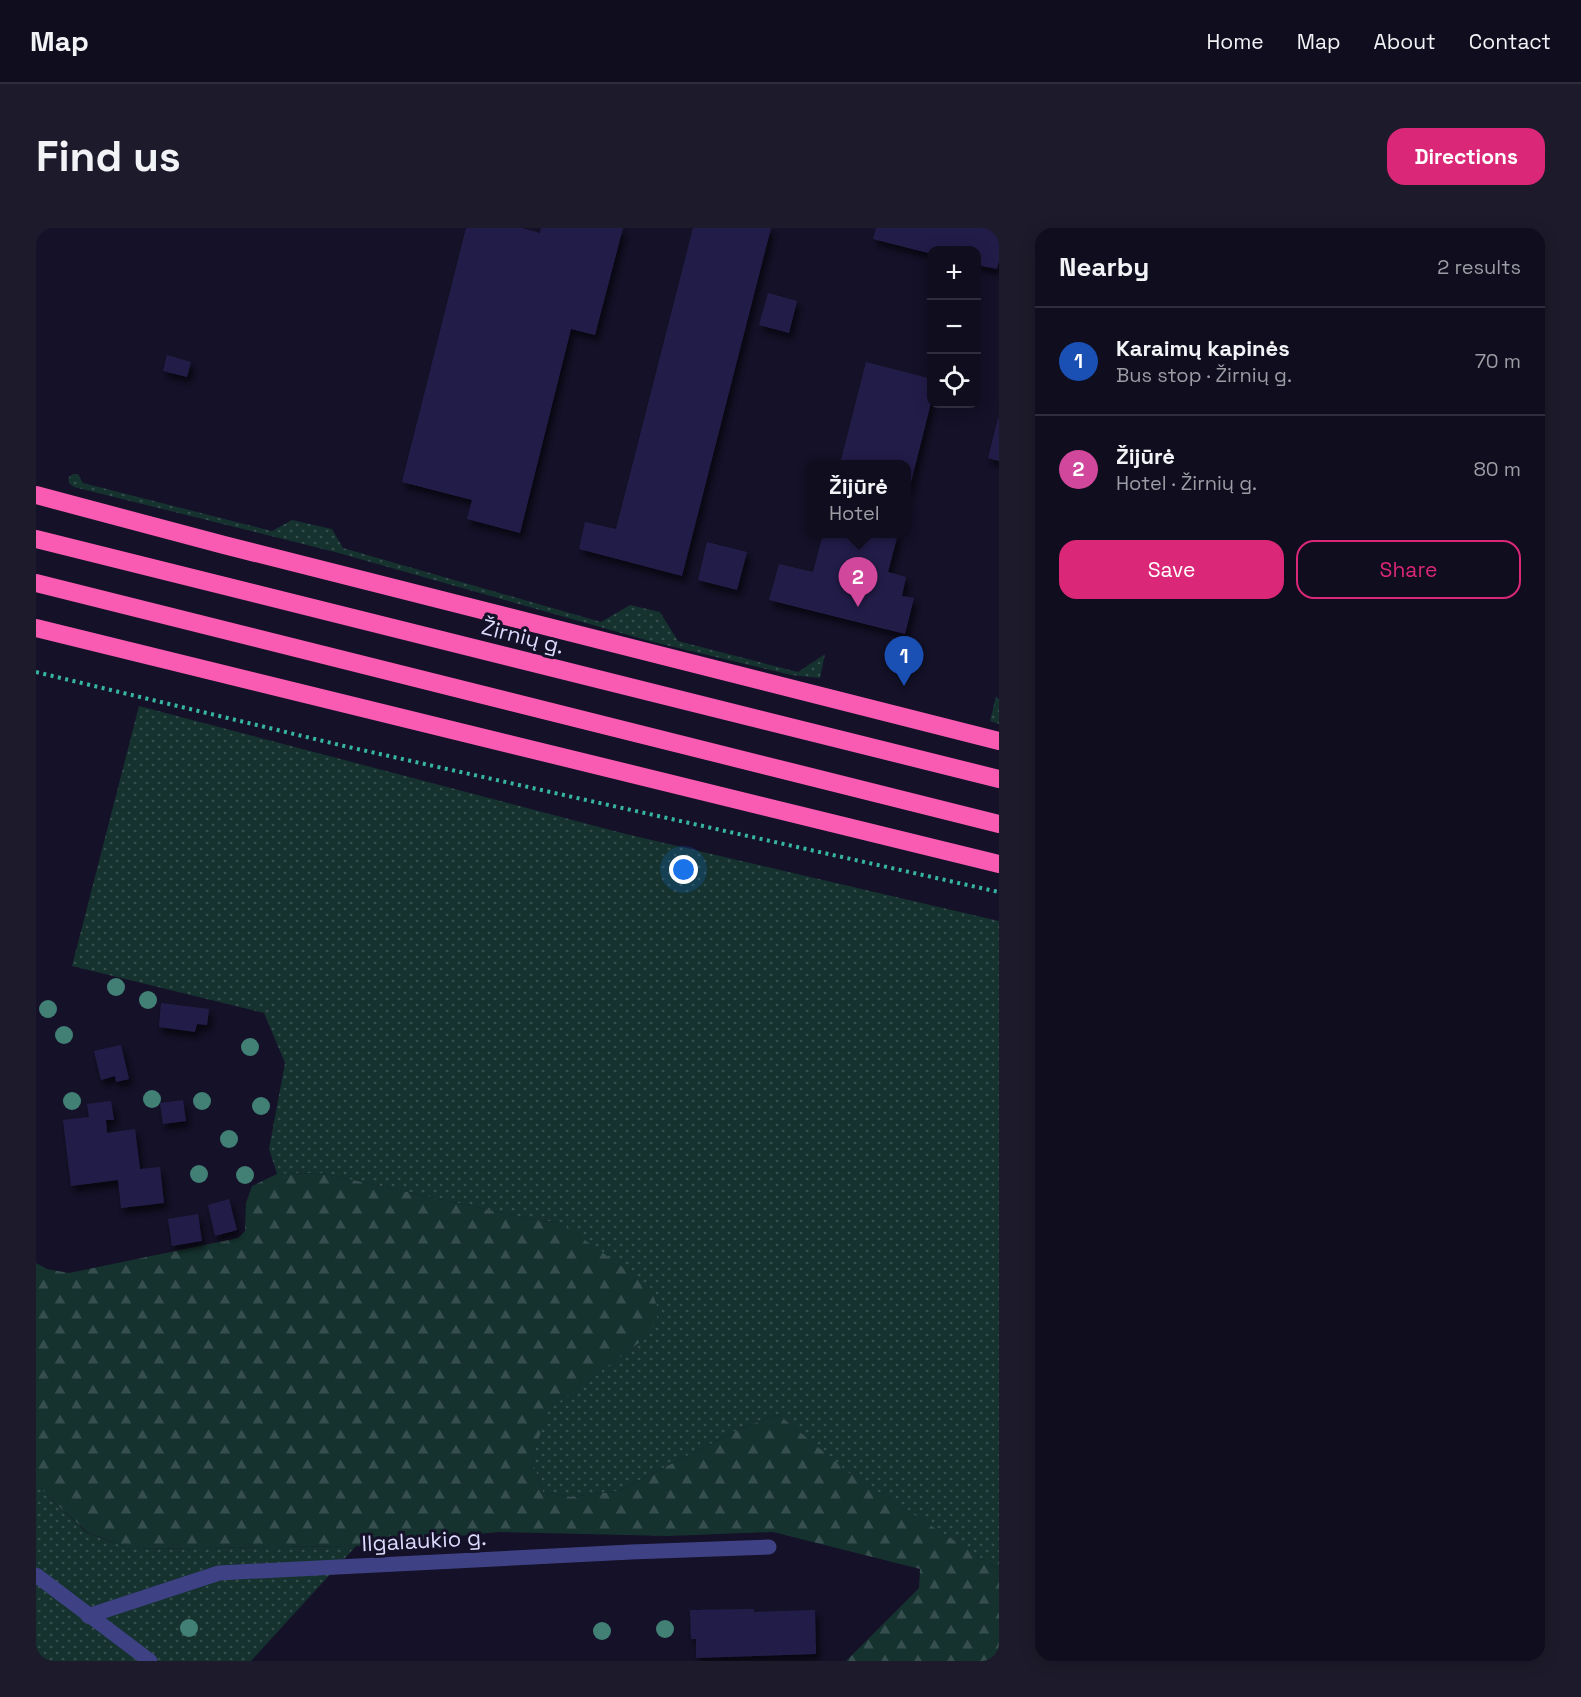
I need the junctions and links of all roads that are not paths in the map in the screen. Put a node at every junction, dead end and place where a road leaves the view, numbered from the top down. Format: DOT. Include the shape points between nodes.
graph roads {
  1 [pos="36,495"];
  2 [pos="36,539"];
  3 [pos="36,583"];
  4 [pos="36,628"];
  5 [pos="36,633"];
  6 [pos="56,633"];
  7 [pos="999,741"];
  8 [pos="999,779"];
  9 [pos="999,824"];
  10 [pos="999,864"];
  11 [pos="769,1547"];
  12 [pos="36,1575"];
  13 [pos="88,1616"];
  14 [pos="150,1661"];
  1 -- 7 [label="highway"];
  2 -- 8 [label="highway, Žirnių g."];
  3 -- 9 [label="highway"];
  4 -- 6 [label="highway"];
  5 -- 6 [label="highway"];
  6 -- 10 [label="highway"];
  11 -- 13 [label="street, Ilgalaukio g." via="219,1572"];
  12 -- 13 [label="street"];
  13 -- 14 [label="street"];
}
